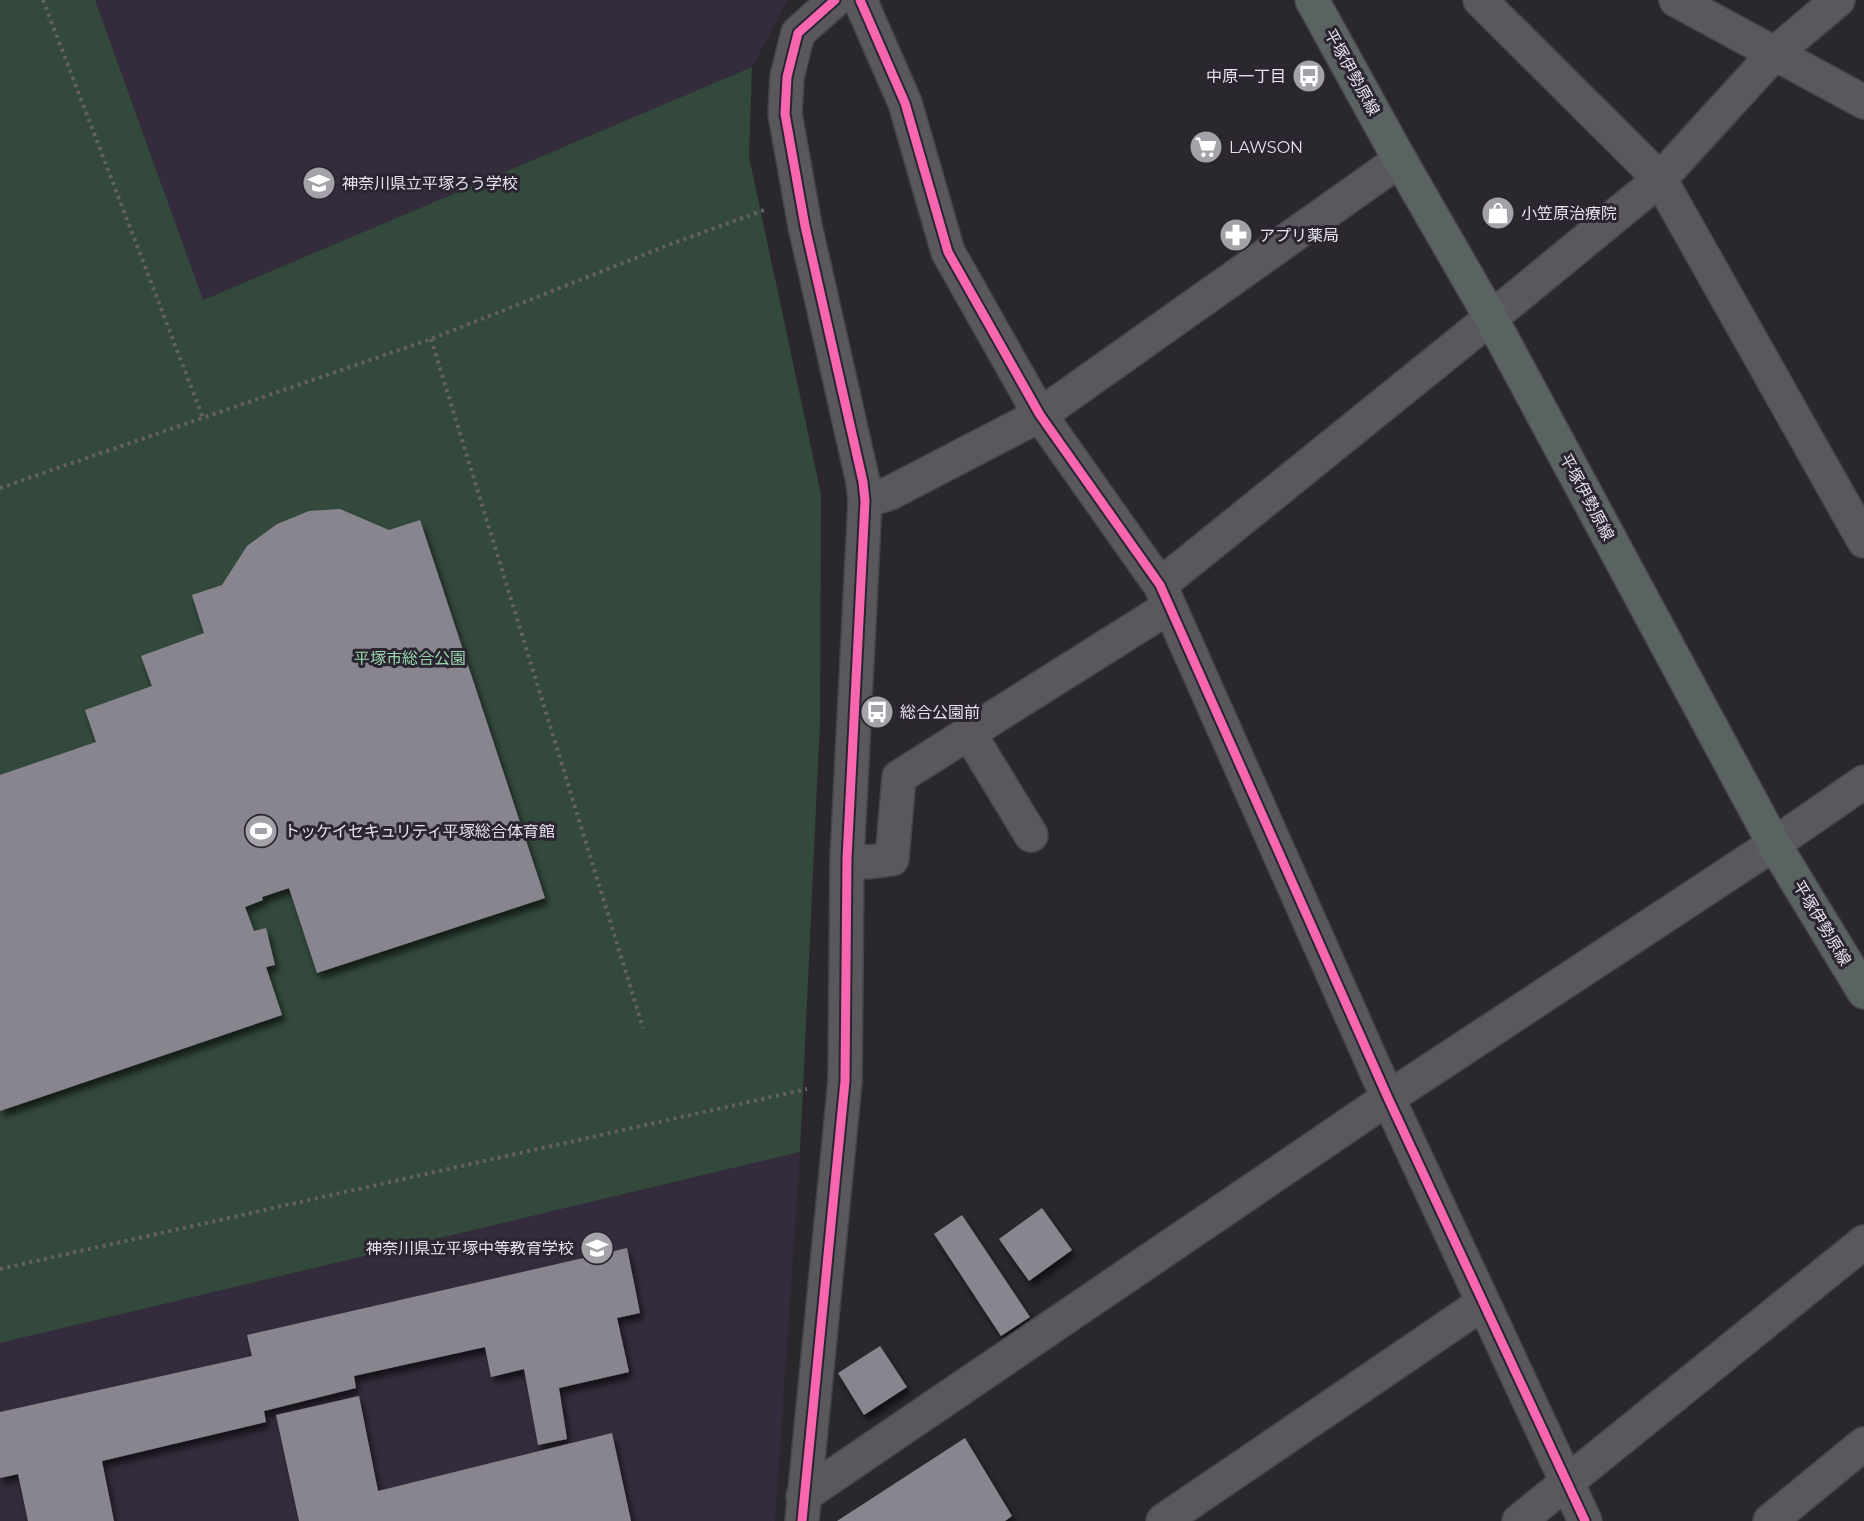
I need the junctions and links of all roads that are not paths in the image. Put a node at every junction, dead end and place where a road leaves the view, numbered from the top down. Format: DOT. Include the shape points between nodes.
graph roads {
  1 [pos="836,0"];
  2 [pos="860,0"];
  3 [pos="1312,0"];
  4 [pos="1480,0"];
  5 [pos="1677,0"];
  6 [pos="1838,0"];
  7 [pos="1774,54"];
  8 [pos="1864,102"];
  9 [pos="1400,160"];
  10 [pos="1660,179"];
  11 [pos="1491,318"];
  12 [pos="1040,415"];
  13 [pos="865,501"];
  14 [pos="1864,541"];
  15 [pos="1164,596"];
  16 [pos="969,733"];
  17 [pos="1864,782"];
  18 [pos="1031,835"];
  19 [pos="1774,844"];
  20 [pos="847,859"];
  21 [pos="1864,992"];
  22 [pos="1388,1098"];
  23 [pos="1864,1242"];
  24 [pos="1483,1303"];
  25 [pos="1864,1444"];
  26 [pos="1567,1482"];
  27 [pos="802,1508"];
  28 [pos="1163,1521"];
  29 [pos="1519,1521"];
  30 [pos="1585,1521"];
  31 [pos="1770,1521"];
  1 -- 13 [label="street" via="798,33 787,77 785,114 805,226"];
  2 -- 12 [label="street" via="905,103 948,252"];
  3 -- 9 [label="main road, 平塚伊勢原線"];
  4 -- 10 [label="street"];
  5 -- 7 [label="street"];
  6 -- 7 [label="street"];
  7 -- 8 [label="street"];
  7 -- 10 [label="street"];
  9 -- 11 [label="main road, 平塚伊勢原線"];
  9 -- 12 [label="street"];
  10 -- 11 [label="street"];
  10 -- 14 [label="street"];
  11 -- 15 [label="street"];
  11 -- 19 [label="main road, 平塚伊勢原線"];
  12 -- 13 [label="street" via="890,493"];
  12 -- 15 [label="street"];
  13 -- 20 [label="street"];
  15 -- 16 [label="street"];
  15 -- 22 [label="street"];
  16 -- 18 [label="street"];
  16 -- 20 [label="street" via="899,777 892,859"];
  17 -- 19 [label="street"];
  19 -- 21 [label="main road, 平塚伊勢原線"];
  19 -- 22 [label="street"];
  20 -- 27 [label="street" via="845,1081"];
  22 -- 24 [label="street"];
  22 -- 27 [label="street"];
  23 -- 26 [label="street"];
  24 -- 26 [label="street"];
  24 -- 28 [label="street"];
  25 -- 31 [label="street"];
  26 -- 29 [label="street"];
  26 -- 30 [label="street"];
}
